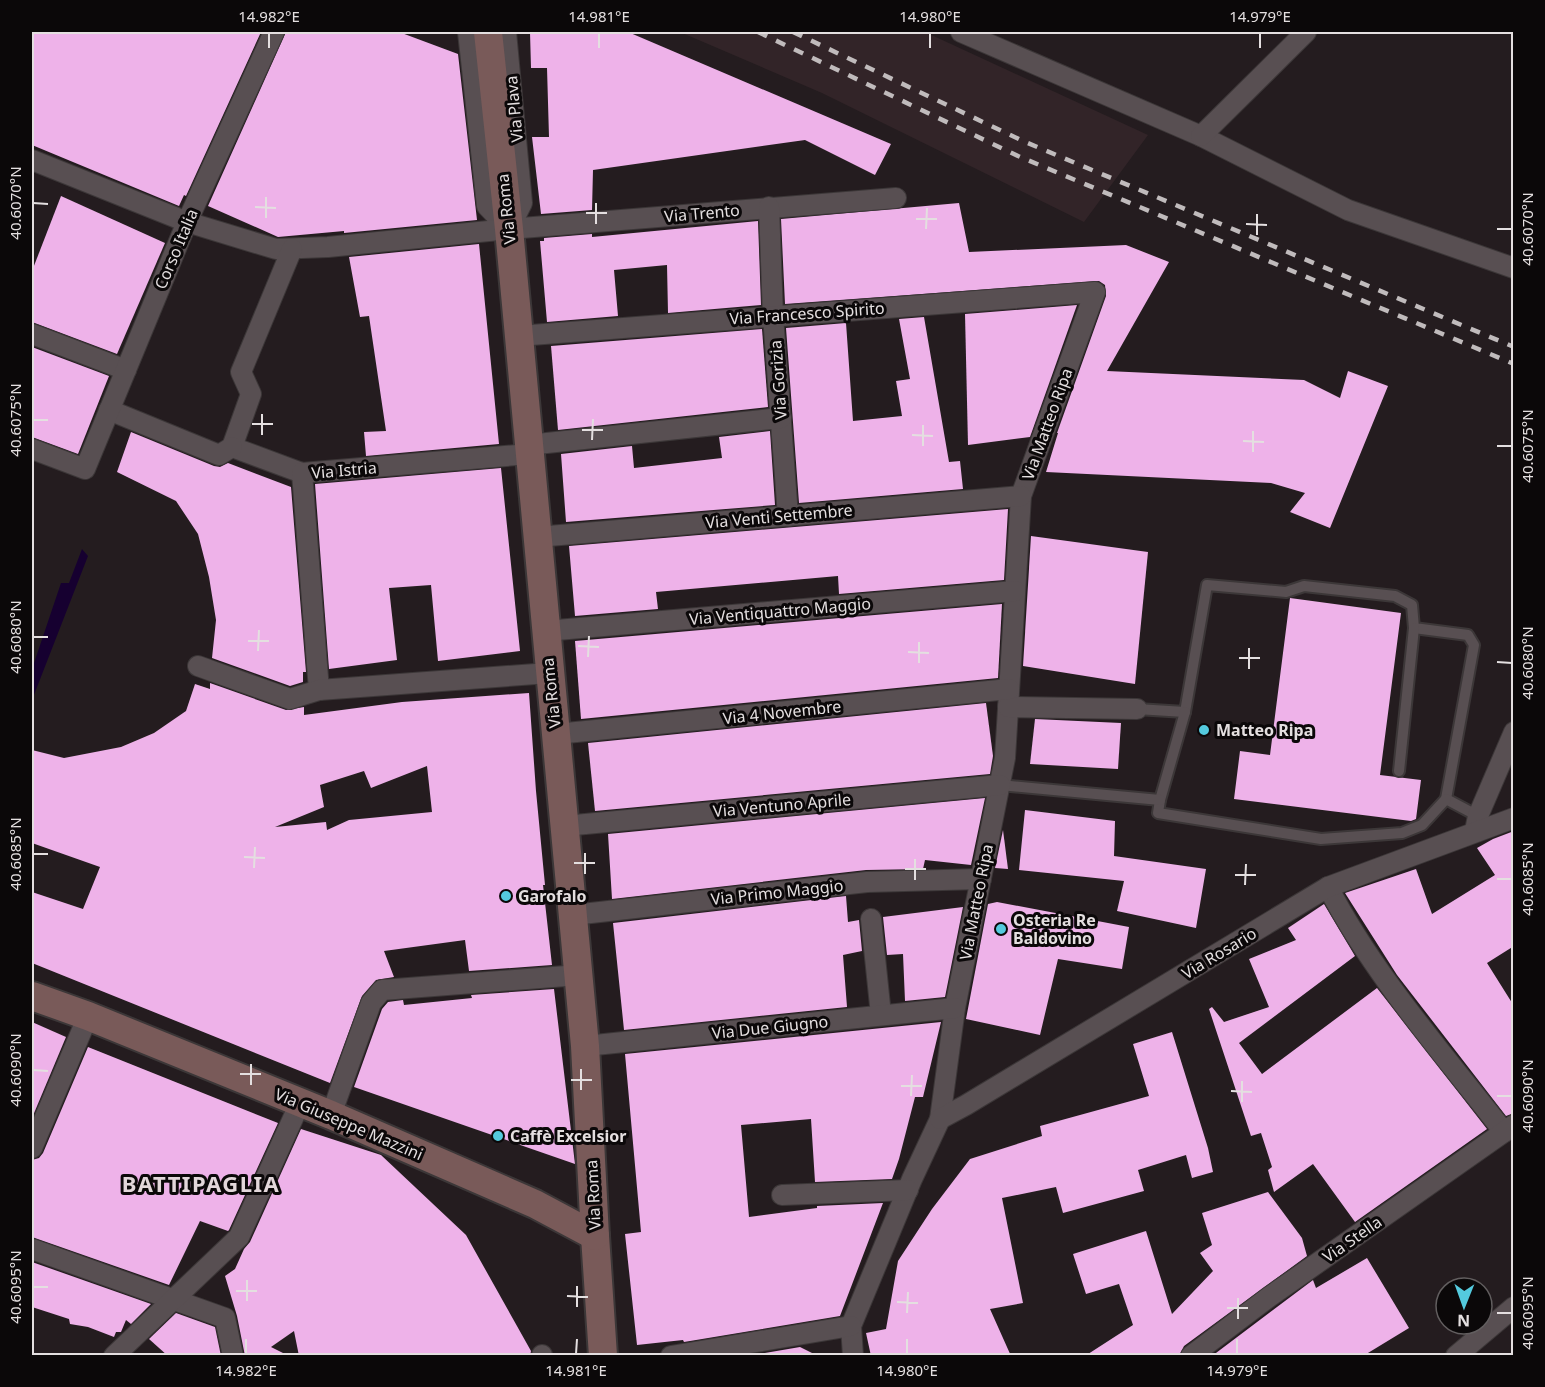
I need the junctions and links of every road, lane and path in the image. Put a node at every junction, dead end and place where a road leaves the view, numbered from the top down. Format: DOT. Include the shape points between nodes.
graph roads {
  1 [pos="274,32"];
  2 [pos="468,32"];
  3 [pos="488,32"];
  4 [pos="506,32"];
  5 [pos="961,32"];
  6 [pos="1306,32"];
  7 [pos="1201,136"];
  8 [pos="32,160"];
  9 [pos="896,198"];
  10 [pos="770,207"];
  11 [pos="187,222"];
  12 [pos="509,229"];
  13 [pos="292,249"];
  14 [pos="1514,268"];
  15 [pos="1095,292"];
  16 [pos="773,316"];
  17 [pos="32,334"];
  18 [pos="518,336"];
  19 [pos="126,370"];
  20 [pos="109,410"];
  21 [pos="781,418"];
  22 [pos="232,447"];
  23 [pos="32,449"];
  24 [pos="529,450"];
  25 [pos="302,473"];
  26 [pos="1021,496"];
  27 [pos="788,516"];
  28 [pos="537,537"];
  29 [pos="1015,591"];
  30 [pos="1414,628"];
  31 [pos="545,631"];
  32 [pos="198,666"];
  33 [pos="549,673"];
  34 [pos="319,690"];
  35 [pos="1008,698"];
  36 [pos="1137,710"];
  37 [pos="1185,712"];
  38 [pos="1514,732"];
  39 [pos="556,734"];
  40 [pos="1399,771"];
  41 [pos="1000,785"];
  42 [pos="1446,799"];
  43 [pos="1160,800"];
  44 [pos="1514,818"];
  45 [pos="1476,823"];
  46 [pos="564,826"];
  47 [pos="981,879"];
  48 [pos="1328,887"];
  49 [pos="573,915"];
  50 [pos="871,919"];
  51 [pos="579,975"];
  52 [pos="32,996"];
  53 [pos="955,1008"];
  54 [pos="881,1015"];
  55 [pos="88,1016"];
  56 [pos="585,1046"];
  57 [pos="300,1103"];
  58 [pos="331,1116"];
  59 [pos="940,1119"];
  60 [pos="1509,1129"];
  61 [pos="32,1148"];
  62 [pos="908,1190"];
  63 [pos="782,1195"];
  64 [pos="595,1236"];
  65 [pos="32,1249"];
  66 [pos="172,1300"];
  67 [pos="1514,1307"];
  68 [pos="851,1326"];
  69 [pos="114,1356"];
  70 [pos="232,1356"];
  71 [pos="603,1356"];
  72 [pos="671,1356"];
  73 [pos="853,1356"];
  74 [pos="1191,1356"];
  75 [pos="1456,1356"];
  1 -- 11 [label="street, Corso Italia"];
  2 -- 12 [label="street" via="487,206"];
  3 -- 12 [label="main road, Via Roma"];
  4 -- 12 [label="street, Via Plava" via="522,203"];
  5 -- 7 [label="street"];
  6 -- 7 [label="street"];
  7 -- 14 [label="street" via="1348,210"];
  8 -- 11 [label="street"];
  9 -- 10 [label="street, Via Trento"];
  10 -- 12 [label="street, Via Trento"];
  10 -- 16 [label="street, Via Gorizia"];
  11 -- 13 [label="street" via="276,249"];
  11 -- 19 [label="street, Corso Italia"];
  12 -- 13 [label="street"];
  12 -- 18 [label="main road, Via Roma"];
  13 -- 22 [label="street" via="241,372 251,394"];
  15 -- 16 [label="street, Via Francesco Spirito"];
  15 -- 26 [label="street, Via Matteo Ripa"];
  16 -- 18 [label="street, Via Francesco Spirito"];
  16 -- 21 [label="street, Via Gorizia"];
  17 -- 19 [label="street"];
  18 -- 24 [label="main road, Via Roma"];
  19 -- 20 [label="street, Corso Italia"];
  20 -- 22 [label="street" via="219,455"];
  20 -- 23 [label="street, Corso Italia" via="85,469"];
  21 -- 24 [label="street, Via Istria"];
  21 -- 27 [label="street, Via Gorizia"];
  22 -- 25 [label="street, Via Istria"];
  24 -- 25 [label="street, Via Istria"];
  24 -- 28 [label="main road, Via Roma"];
  25 -- 34 [label="street"];
  26 -- 27 [label="street, Via Venti Settembre"];
  26 -- 29 [label="street, Via Matteo Ripa"];
  27 -- 28 [label="street, Via Venti Settembre"];
  28 -- 31 [label="main road, Via Roma"];
  29 -- 31 [label="street, Via Ventiquattro Maggio"];
  29 -- 35 [label="street, Via Matteo Ripa"];
  30 -- 37 [label="lane" via="1412,605 1395,596 1304,586 1286,592 1207,585"];
  30 -- 40 [label="lane"];
  30 -- 42 [label="lane" via="1468,635 1474,645"];
  31 -- 33 [label="main road, Via Roma"];
  32 -- 34 [label="street" via="290,699"];
  33 -- 34 [label="street"];
  33 -- 39 [label="main road, Via Roma"];
  35 -- 36 [label="street, Via 4 Novembre"];
  35 -- 39 [label="street, Via 4 Novembre"];
  35 -- 41 [label="street, Via Matteo Ripa"];
  36 -- 37 [label="lane"];
  37 -- 43 [label="lane"];
  38 -- 45 [label="street"];
  39 -- 46 [label="main road, Via Roma"];
  41 -- 43 [label="lane"];
  41 -- 46 [label="street, Via Ventuno Aprile"];
  41 -- 47 [label="street, Via Matteo Ripa"];
  42 -- 43 [label="lane" via="1422,825 1402,833 1321,839 1158,813"];
  42 -- 45 [label="lane"];
  44 -- 45 [label="street, Via Rosario"];
  45 -- 48 [label="street, Via Rosario"];
  46 -- 49 [label="main road, Via Roma"];
  47 -- 49 [label="street, Via Primo Maggio" via="867,882"];
  47 -- 53 [label="street, Via Matteo Ripa"];
  48 -- 59 [label="street, Via Rosario"];
  48 -- 60 [label="street" via="1346,921 1404,1002"];
  49 -- 51 [label="main road, Via Roma"];
  50 -- 54 [label="street"];
  51 -- 56 [label="main road, Via Roma"];
  51 -- 58 [label="street" via="382,990 371,1003"];
  52 -- 55 [label="main road, Via Giuseppe Mazzini"];
  53 -- 54 [label="street, Via Due Giugno"];
  53 -- 59 [label="street, Via Matteo Ripa"];
  54 -- 56 [label="street, Via Due Giugno"];
  55 -- 57 [label="main road, Via Giuseppe Mazzini"];
  55 -- 61 [label="street"];
  56 -- 64 [label="main road, Via Roma"];
  57 -- 58 [label="main road, Via Giuseppe Mazzini"];
  57 -- 66 [label="street" via="239,1237"];
  58 -- 64 [label="main road, Via Giuseppe Mazzini" via="535,1204"];
  59 -- 62 [label="street, Via Matteo Ripa"];
  60 -- 74 [label="street, Via Stella"];
  62 -- 63 [label="street"];
  62 -- 68 [label="street, Via Matteo Ripa"];
  64 -- 71 [label="main road, Via Roma"];
  65 -- 66 [label="street"];
  66 -- 69 [label="street"];
  66 -- 70 [label="street" via="225,1318"];
  67 -- 75 [label="street"];
  68 -- 72 [label="street"];
  68 -- 73 [label="street"];
}
